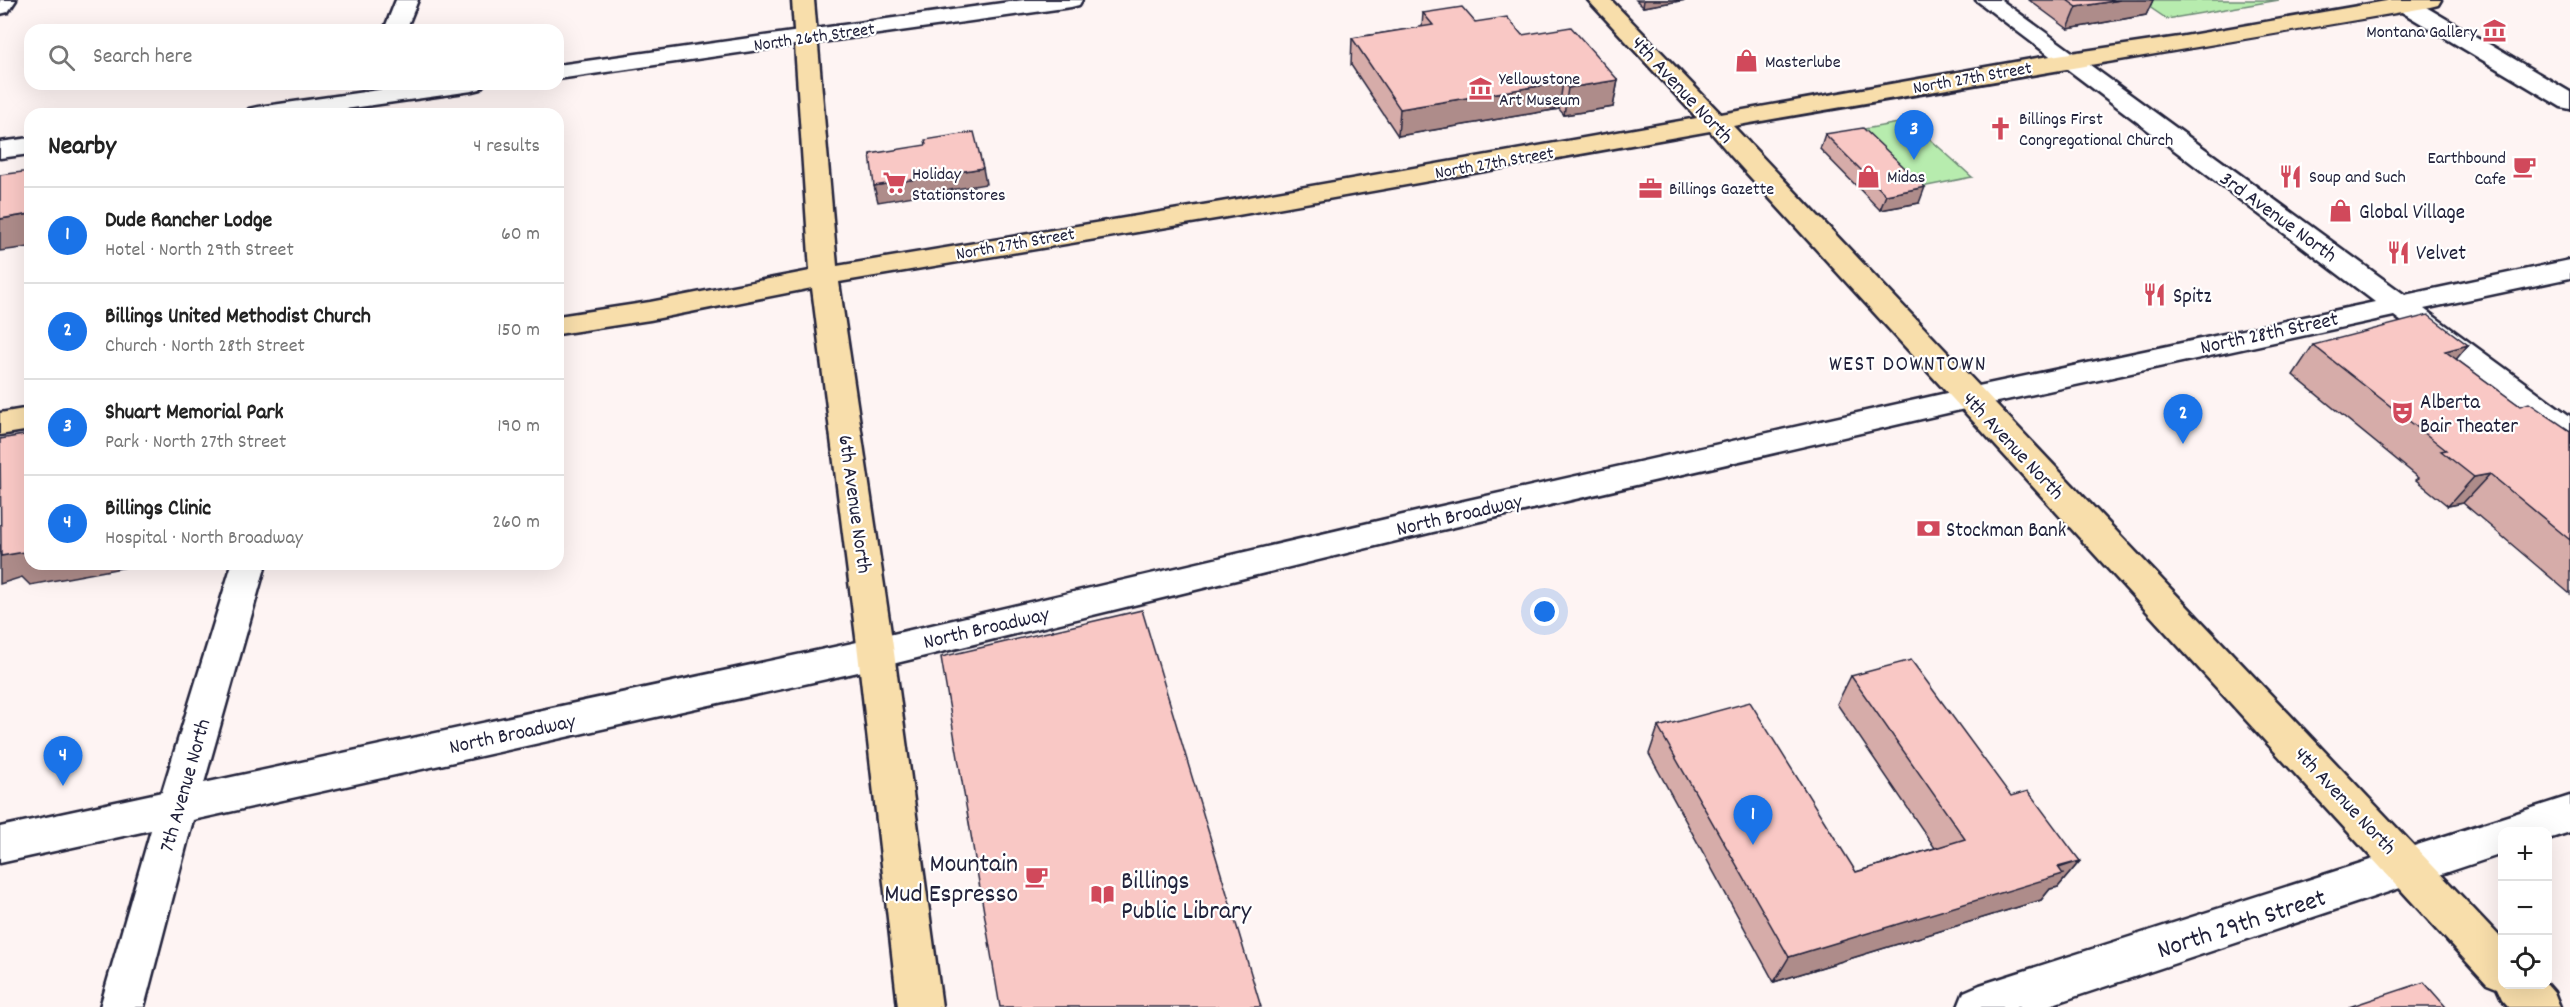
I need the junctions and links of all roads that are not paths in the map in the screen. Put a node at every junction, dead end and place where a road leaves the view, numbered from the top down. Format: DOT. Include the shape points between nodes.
graph roads {
  1 [pos="5,0"];
  2 [pos="407,0"];
  3 [pos="802,0"];
  4 [pos="1071,0"];
  5 [pos="1599,0"];
  6 [pos="1987,0"];
  7 [pos="2430,0"];
  8 [pos="2401,2"];
  9 [pos="0,7"];
  10 [pos="397,24"];
  11 [pos="807,37"];
  12 [pos="2066,61"];
  13 [pos="564,71"];
  14 [pos="430,90"];
  15 [pos="368,99"];
  16 [pos="2570,102"];
  17 [pos="302,108"];
  18 [pos="1716,122"];
  19 [pos="24,147"];
  20 [pos="0,150"];
  21 [pos="2570,269"];
  22 [pos="824,277"];
  23 [pos="2399,304"];
  24 [pos="564,324"];
  25 [pos="1969,398"];
  26 [pos="24,420"];
  27 [pos="0,424"];
  28 [pos="2570,432"];
  29 [pos="247,570"];
  30 [pos="876,653"];
  31 [pos="177,807"];
  32 [pos="2570,814"];
  33 [pos="2529,827"];
  34 [pos="2498,837"];
  35 [pos="0,845"];
  36 [pos="2409,867"];
  37 [pos="2498,965"];
  38 [pos="2522,989"];
  39 [pos="122,1007"];
  40 [pos="920,1007"];
  41 [pos="1980,1007"];
  42 [pos="2538,1007"];
  1 -- 9 [label="street"];
  2 -- 10 [label="street"];
  3 -- 11 [label="main road, 6th Avenue North"];
  4 -- 11 [label="street, North 26th Street"];
  5 -- 18 [label="main road, 4th Avenue North"];
  6 -- 12 [label="street, 3rd Avenue North"];
  7 -- 8 [label="main road, North 27th Street"];
  8 -- 12 [label="main road, North 27th Street"];
  8 -- 16 [label="street"];
  11 -- 13 [label="street, North 26th Street"];
  11 -- 22 [label="main road, 6th Avenue North"];
  12 -- 18 [label="main road, North 27th Street"];
  12 -- 23 [label="street, 3rd Avenue North"];
  14 -- 15 [label="street"];
  15 -- 17 [label="street"];
  18 -- 22 [label="main road, North 27th Street"];
  18 -- 25 [label="main road, 4th Avenue North"];
  19 -- 20 [label="street"];
  21 -- 23 [label="street, North 28th Street"];
  22 -- 24 [label="main road, North 27th Street"];
  22 -- 30 [label="main road, 6th Avenue North"];
  23 -- 25 [label="street, North 28th Street"];
  23 -- 28 [label="street, 3rd Avenue North"];
  25 -- 30 [label="street, North Broadway" via="1448,516"];
  25 -- 36 [label="main road, 4th Avenue North"];
  26 -- 27 [label="main road"];
  29 -- 31 [label="street, 7th Avenue North"];
  30 -- 31 [label="street, North Broadway"];
  30 -- 40 [label="main road, 6th Avenue North"];
  31 -- 35 [label="street, North Broadway"];
  31 -- 39 [label="street, 7th Avenue North"];
  32 -- 33 [label="street"];
  34 -- 36 [label="street, North 29th Street"];
  36 -- 37 [label="main road, 4th Avenue North"];
  36 -- 41 [label="street, North 29th Street"];
  38 -- 42 [label="main road"];
}
